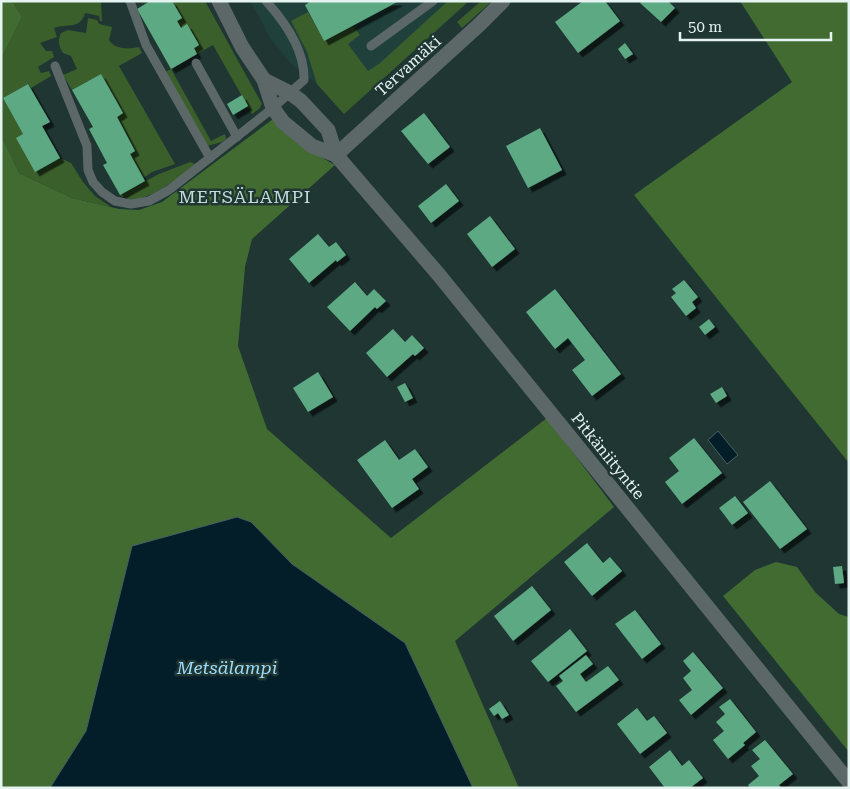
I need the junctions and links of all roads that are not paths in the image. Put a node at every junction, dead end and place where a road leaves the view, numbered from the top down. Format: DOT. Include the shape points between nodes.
graph roads {
  1 [pos="130,1"];
  2 [pos="218,1"];
  3 [pos="433,1"];
  4 [pos="503,1"];
  5 [pos="269,3"];
  6 [pos="371,46"];
  7 [pos="196,63"];
  8 [pos="55,66"];
  9 [pos="264,80"];
  10 [pos="290,93"];
  11 [pos="273,108"];
  12 [pos="237,137"];
  13 [pos="336,155"];
  14 [pos="210,158"];
  15 [pos="849,782"];
  1 -- 14 [label="lane" via="146,44"];
  2 -- 9 [label="street, Pitkäniityntie"];
  3 -- 6 [label="lane"];
  4 -- 13 [label="street, Tervamäki"];
  5 -- 10 [label="lane" via="297,44 304,73 304,80"];
  7 -- 12 [label="lane"];
  8 -- 14 [label="lane" via="87,146 88,170 93,182 115,201 131,204 149,201 169,190"];
  9 -- 10 [label="street, Pitkäniityntie"];
  9 -- 11 [label="street, Pitkäniityntie"];
  10 -- 11 [label="lane"];
  10 -- 13 [label="street, Pitkäniityntie" via="328,130"];
  11 -- 12 [label="lane"];
  11 -- 13 [label="street, Pitkäniityntie" via="283,122 312,146"];
  12 -- 14 [label="lane"];
  13 -- 15 [label="street, Pitkäniityntie" via="439,275"];
}
